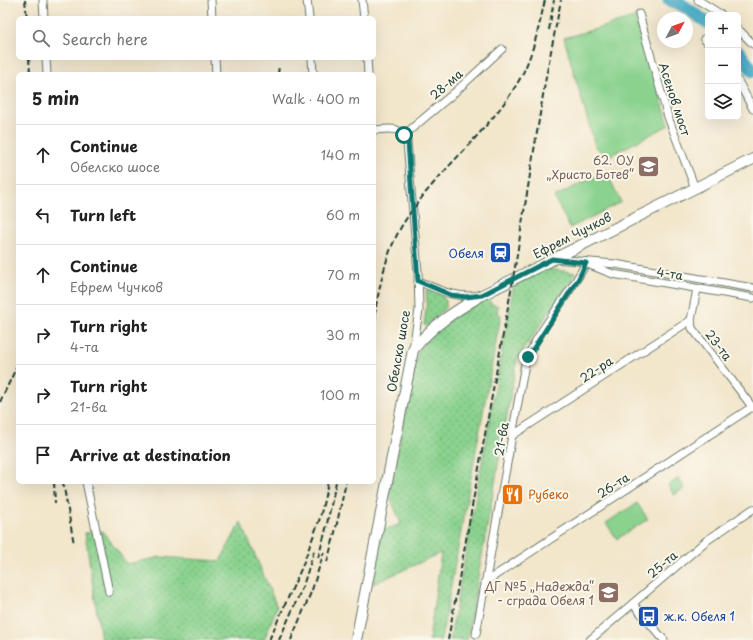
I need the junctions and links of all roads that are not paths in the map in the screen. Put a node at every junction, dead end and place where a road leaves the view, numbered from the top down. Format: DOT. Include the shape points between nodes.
graph roads {
  1 [pos="43,0"];
  2 [pos="211,0"];
  3 [pos="308,0"];
  4 [pos="362,0"];
  5 [pos="698,0"];
  6 [pos="717,12"];
  7 [pos="639,14"];
  8 [pos="44,16"];
  9 [pos="212,16"];
  10 [pos="309,16"];
  11 [pos="364,16"];
  12 [pos="741,32"];
  13 [pos="753,44"];
  14 [pos="502,49"];
  15 [pos="46,60"];
  16 [pos="215,60"];
  17 [pos="312,60"];
  18 [pos="367,60"];
  19 [pos="47,72"];
  20 [pos="216,72"];
  21 [pos="313,72"];
  22 [pos="368,72"];
  23 [pos="740,84"];
  24 [pos="753,109"];
  25 [pos="376,130"];
  26 [pos="404,135"];
  27 [pos="753,158"];
  28 [pos="696,188"];
  29 [pos="552,259"];
  30 [pos="586,263"];
  31 [pos="418,281"];
  32 [pos="697,288"];
  33 [pos="753,288"];
  34 [pos="482,295"];
  35 [pos="753,298"];
  36 [pos="691,320"];
  37 [pos="413,350"];
  38 [pos="753,408"];
  39 [pos="513,436"];
  40 [pos="86,484"];
  41 [pos="753,508"];
  42 [pos="485,582"];
  43 [pos="109,592"];
  44 [pos="632,604"];
  45 [pos="476,634"];
  46 [pos="356,640"];
  47 [pos="590,640"];
  48 [pos="664,640"];
  1 -- 8 [label="street"];
  2 -- 9 [label="street"];
  3 -- 10 [label="street"];
  4 -- 11 [label="street"];
  5 -- 6 [label="street"];
  7 -- 28 [label="street, Асенов мост" via="668,117"];
  12 -- 13 [label="street"];
  14 -- 26 [label="street, 28-ма"];
  15 -- 19 [label="street"];
  16 -- 20 [label="street"];
  17 -- 21 [label="street"];
  18 -- 22 [label="street"];
  23 -- 24 [label="street"];
  25 -- 26 [label="street" via="397,129"];
  26 -- 31 [label="street, Обелско шосе" via="408,142"];
  27 -- 28 [label="street, Ефрем Чучков"];
  28 -- 29 [label="street, Ефрем Чучков"];
  29 -- 30 [label="street, 4-та"];
  29 -- 34 [label="street, Ефрем Чучков"];
  30 -- 32 [label="street, 4-та" via="612,274"];
  30 -- 33 [label="street, 4-та" via="614,264"];
  30 -- 39 [label="street, 21-ва" via="528,357"];
  31 -- 34 [label="street" via="451,295"];
  31 -- 37 [label="street, Обелско шосе" via="419,310"];
  32 -- 35 [label="street, 4-та"];
  32 -- 36 [label="street"];
  34 -- 37 [label="street, Ефрем Чучков" via="457,310 421,339"];
  36 -- 38 [label="street, 23-та" via="692,328"];
  36 -- 39 [label="street, 22-ра"];
  37 -- 46 [label="street, Обелско шосе"];
  38 -- 42 [label="street, 26-та"];
  39 -- 42 [label="street, 21-ва"];
  40 -- 43 [label="street"];
  41 -- 44 [label="street, 25-та" via="706,540"];
  42 -- 45 [label="street, 21-ва"];
  44 -- 47 [label="street, 25-та"];
  44 -- 48 [label="street"];
}
